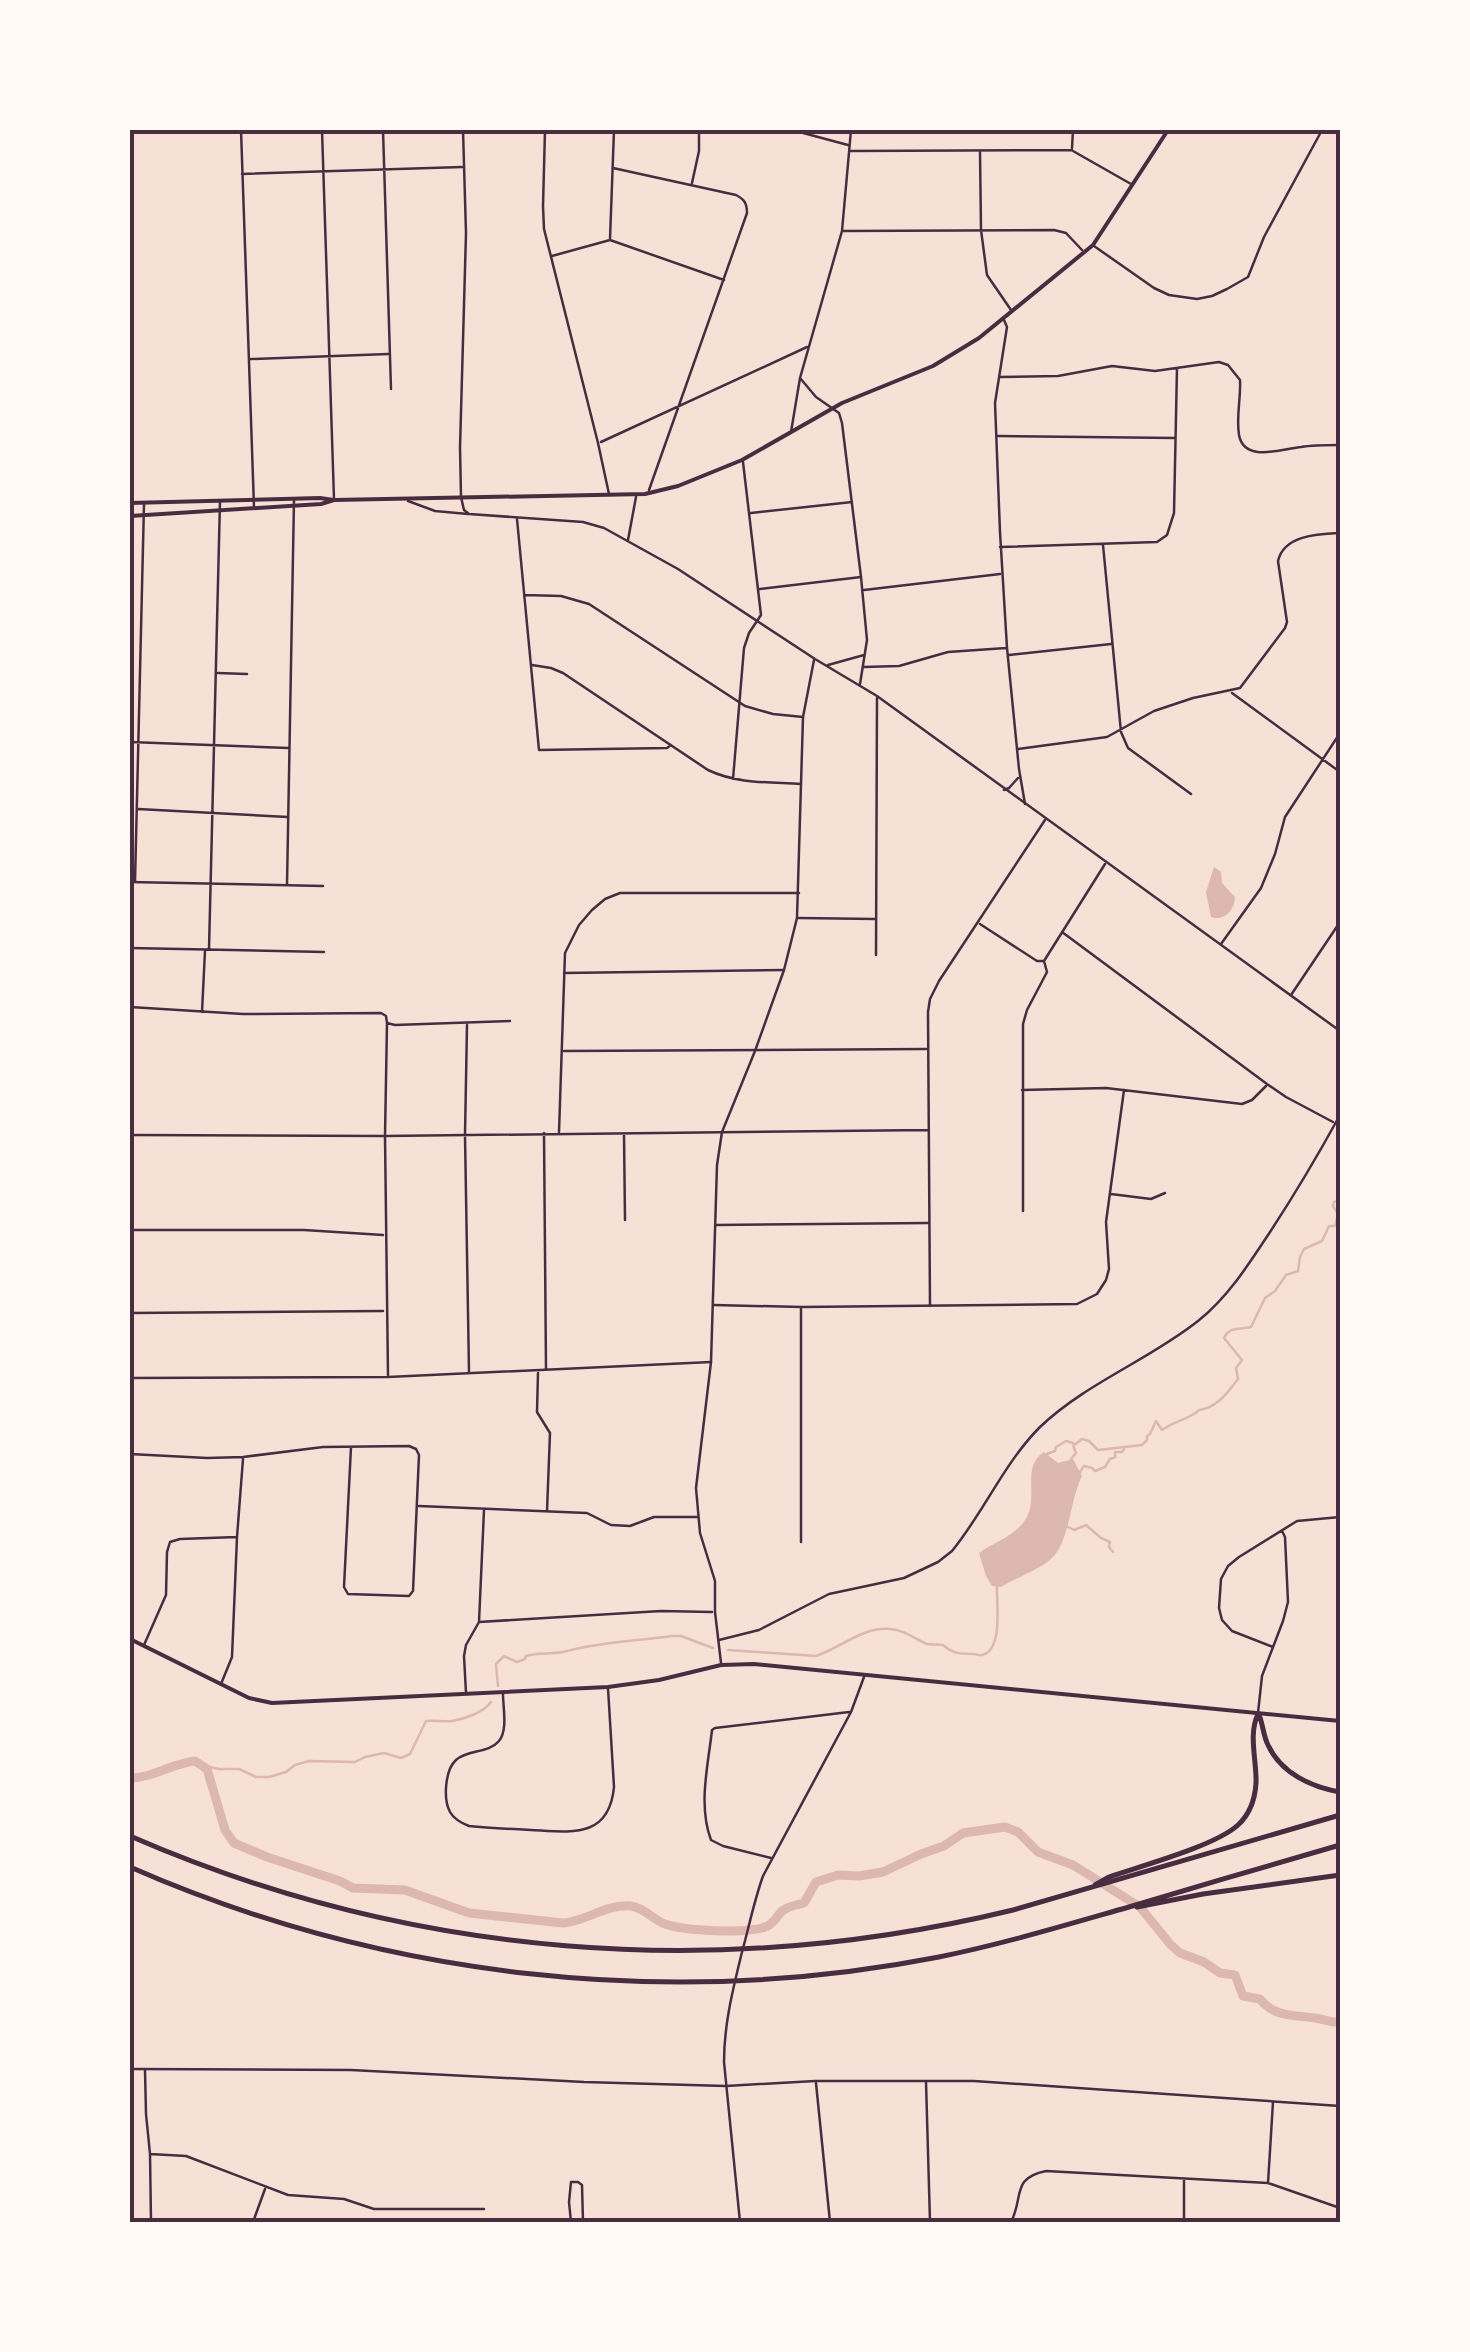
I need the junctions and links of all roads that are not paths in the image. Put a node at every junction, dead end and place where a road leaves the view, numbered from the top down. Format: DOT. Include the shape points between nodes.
graph roads {
  1 [pos="241,130"];
  2 [pos="322,130"];
  3 [pos="383,130"];
  4 [pos="463,130"];
  5 [pos="546,130"];
  6 [pos="614,130"];
  7 [pos="700,130"];
  8 [pos="792,130"];
  9 [pos="851,130"];
  10 [pos="1073,130"];
  11 [pos="1168,130"];
  12 [pos="1322,130"];
  13 [pos="850,148"];
  14 [pos="980,149"];
  15 [pos="1072,150"];
  16 [pos="464,167"];
  17 [pos="613,168"];
  18 [pos="384,170"];
  19 [pos="324,171"];
  20 [pos="242,174"];
  21 [pos="692,185"];
  22 [pos="1132,185"];
  23 [pos="981,230"];
  24 [pos="842,231"];
  25 [pos="610,240"];
  26 [pos="1092,245"];
  27 [pos="1085,253"];
  28 [pos="551,257"];
  29 [pos="724,280"];
  30 [pos="1012,312"];
  31 [pos="1004,318"];
  32 [pos="808,346"];
  33 [pos="390,354"];
  34 [pos="331,357"];
  35 [pos="250,359"];
  36 [pos="1177,367"];
  37 [pos="997,377"];
  38 [pos="800,378"];
  39 [pos="391,389"];
  40 [pos="678,407"];
  41 [pos="834,408"];
  42 [pos="791,432"];
  43 [pos="996,436"];
  44 [pos="1176,438"];
  45 [pos="598,443"];
  46 [pos="1340,445"];
  47 [pos="742,460"];
  48 [pos="649,493"];
  49 [pos="636,495"];
  50 [pos="609,496"];
  51 [pos="461,497"];
  52 [pos="294,498"];
  53 [pos="402,498"];
  54 [pos="254,499"];
  55 [pos="220,500"];
  56 [pos="334,500"];
  57 [pos="144,502"];
  58 [pos="852,502"];
  59 [pos="130,503"];
  60 [pos="294,506"];
  61 [pos="254,509"];
  62 [pos="220,511"];
  63 [pos="469,514"];
  64 [pos="750,514"];
  65 [pos="130,516"];
  66 [pos="144,516"];
  67 [pos="517,518"];
  68 [pos="1340,533"];
  69 [pos="628,540"];
  70 [pos="1103,544"];
  71 [pos="1000,547"];
  72 [pos="1002,574"];
  73 [pos="862,577"];
  74 [pos="758,589"];
  75 [pos="863,590"];
  76 [pos="524,595"];
  77 [pos="757,621"];
  78 [pos="1112,644"];
  79 [pos="1007,648"];
  80 [pos="866,654"];
  81 [pos="1008,655"];
  82 [pos="815,659"];
  83 [pos="530,665"];
  84 [pos="827,666"];
  85 [pos="864,667"];
  86 [pos="216,673"];
  87 [pos="247,674"];
  88 [pos="860,685"];
  89 [pos="1230,691"];
  90 [pos="877,696"];
  91 [pos="739,703"];
  92 [pos="803,716"];
  93 [pos="1120,732"];
  94 [pos="1340,733"];
  95 [pos="130,742"];
  96 [pos="138,742"];
  97 [pos="215,744"];
  98 [pos="671,745"];
  99 [pos="290,748"];
  100 [pos="1017,749"];
  101 [pos="1322,759"];
  102 [pos="1340,772"];
  103 [pos="1020,776"];
  104 [pos="733,779"];
  105 [pos="800,784"];
  106 [pos="1004,790"];
  107 [pos="1190,794"];
  108 [pos="1026,805"];
  109 [pos="136,809"];
  110 [pos="213,813"];
  111 [pos="288,816"];
  112 [pos="1046,819"];
  113 [pos="1106,862"];
  114 [pos="132,882"];
  115 [pos="211,884"];
  116 [pos="287,886"];
  117 [pos="323,886"];
  118 [pos="799,893"];
  119 [pos="797,918"];
  120 [pos="875,919"];
  121 [pos="1340,922"];
  122 [pos="978,923"];
  123 [pos="1061,931"];
  124 [pos="1220,946"];
  125 [pos="130,948"];
  126 [pos="207,949"];
  127 [pos="324,952"];
  128 [pos="876,955"];
  129 [pos="1044,961"];
  130 [pos="784,970"];
  131 [pos="563,973"];
  132 [pos="1290,995"];
  133 [pos="130,1007"];
  134 [pos="202,1012"];
  135 [pos="510,1021"];
  136 [pos="387,1023"];
  137 [pos="467,1023"];
  138 [pos="1340,1031"];
  139 [pos="928,1050"];
  140 [pos="562,1051"];
  141 [pos="756,1051"];
  142 [pos="1267,1084"];
  143 [pos="1022,1090"];
  144 [pos="1124,1090"];
  145 [pos="1340,1115"];
  146 [pos="1336,1123"];
  147 [pos="929,1130"];
  148 [pos="722,1132"];
  149 [pos="624,1133"];
  150 [pos="544,1134"];
  151 [pos="560,1134"];
  152 [pos="130,1135"];
  153 [pos="465,1135"];
  154 [pos="385,1136"];
  155 [pos="1110,1194"];
  156 [pos="1165,1194"];
  157 [pos="1023,1211"];
  158 [pos="624,1220"];
  159 [pos="931,1223"];
  160 [pos="714,1225"];
  161 [pos="130,1230"];
  162 [pos="386,1236"];
  163 [pos="712,1306"];
  164 [pos="930,1306"];
  165 [pos="801,1307"];
  166 [pos="130,1312"];
  167 [pos="386,1312"];
  168 [pos="711,1362"];
  169 [pos="538,1371"];
  170 [pos="546,1371"];
  171 [pos="468,1373"];
  172 [pos="388,1377"];
  173 [pos="130,1378"];
  174 [pos="351,1447"];
  175 [pos="130,1454"];
  176 [pos="243,1456"];
  177 [pos="416,1506"];
  178 [pos="484,1508"];
  179 [pos="547,1512"];
  180 [pos="697,1517"];
  181 [pos="1340,1517"];
  182 [pos="1282,1530"];
  183 [pos="237,1537"];
  184 [pos="801,1542"];
  185 [pos="715,1612"];
  186 [pos="479,1622"];
  187 [pos="130,1640"];
  188 [pos="718,1640"];
  189 [pos="144,1647"];
  190 [pos="1273,1647"];
  191 [pos="721,1666"];
  192 [pos="864,1676"];
  193 [pos="221,1685"];
  194 [pos="608,1687"];
  195 [pos="504,1693"];
  196 [pos="466,1695"];
  197 [pos="850,1712"];
  198 [pos="1258,1714"];
  199 [pos="1340,1722"];
  200 [pos="1340,1792"];
  201 [pos="1340,1814"];
  202 [pos="130,1836"];
  203 [pos="1340,1845"];
  204 [pos="771,1858"];
  205 [pos="130,1868"];
  206 [pos="1130,1873"];
  207 [pos="1340,1875"];
  208 [pos="1168,1898"];
  209 [pos="130,2068"];
  210 [pos="145,2069"];
  211 [pos="816,2081"];
  212 [pos="926,2081"];
  213 [pos="726,2086"];
  214 [pos="1273,2101"];
  215 [pos="1340,2106"];
  216 [pos="150,2154"];
  217 [pos="1184,2178"];
  218 [pos="1268,2184"];
  219 [pos="266,2187"];
  220 [pos="1340,2208"];
  221 [pos="484,2209"];
  222 [pos="151,2222"];
  223 [pos="253,2222"];
  224 [pos="571,2222"];
  225 [pos="583,2222"];
  226 [pos="740,2222"];
  227 [pos="830,2222"];
  228 [pos="930,2222"];
  229 [pos="1012,2222"];
  230 [pos="1184,2222"];
  1 -- 20 [label="street"];
  2 -- 19 [label="street"];
  3 -- 18 [label="street"];
  4 -- 16 [label="street"];
  5 -- 28 [label="street" via="542,206"];
  6 -- 17 [label="street"];
  7 -- 21 [label="street"];
  8 -- 13 [label="street"];
  9 -- 13 [label="street"];
  10 -- 15 [label="street"];
  11 -- 22 [label="main road"];
  12 -- 26 [label="street" via="1248,277 1212,296 1169,295"];
  13 -- 14 [label="street"];
  13 -- 24 [label="street"];
  14 -- 15 [label="street"];
  14 -- 23 [label="street"];
  15 -- 22 [label="street"];
  16 -- 18 [label="street"];
  16 -- 51 [label="street"];
  17 -- 21 [label="street"];
  17 -- 25 [label="street"];
  18 -- 19 [label="street"];
  18 -- 33 [label="street"];
  19 -- 20 [label="street"];
  19 -- 34 [label="street"];
  20 -- 35 [label="street"];
  21 -- 29 [label="street" via="743,199 747,212"];
  22 -- 26 [label="main road"];
  23 -- 24 [label="street"];
  23 -- 27 [label="street" via="1054,230"];
  23 -- 30 [label="street" via="987,275"];
  24 -- 32 [label="street"];
  25 -- 28 [label="street"];
  25 -- 29 [label="street"];
  26 -- 27 [label="main road"];
  27 -- 30 [label="main road"];
  28 -- 45 [label="street"];
  29 -- 40 [label="street"];
  30 -- 31 [label="main road"];
  31 -- 37 [label="street"];
  31 -- 41 [label="main road" via="950,357"];
  32 -- 38 [label="street"];
  32 -- 40 [label="street"];
  33 -- 34 [label="street"];
  33 -- 39 [label="street"];
  34 -- 35 [label="street"];
  34 -- 56 [label="street"];
  35 -- 54 [label="street"];
  36 -- 37 [label="street"];
  36 -- 44 [label="street"];
  36 -- 46 [label="street" via="1218,362 1236,372 1239,433 1248,450"];
  37 -- 43 [label="street"];
  38 -- 41 [label="street"];
  38 -- 42 [label="street"];
  40 -- 45 [label="street"];
  40 -- 48 [label="street"];
  41 -- 42 [label="main road"];
  41 -- 58 [label="street" via="842,423"];
  42 -- 47 [label="main road"];
  43 -- 44 [label="street"];
  43 -- 71 [label="street"];
  44 -- 70 [label="street" via="1167,535 1157,542"];
  45 -- 50 [label="street"];
  47 -- 48 [label="main road"];
  47 -- 64 [label="street"];
  48 -- 49 [label="main road"];
  49 -- 50 [label="main road"];
  49 -- 69 [label="street"];
  50 -- 51 [label="main road"];
  51 -- 53 [label="main road"];
  51 -- 63 [label="street"];
  52 -- 54 [label="main road"];
  52 -- 56 [label="main road"];
  52 -- 60 [label="street"];
  53 -- 56 [label="main road"];
  53 -- 63 [label="street" via="426,509"];
  54 -- 55 [label="main road"];
  54 -- 61 [label="street"];
  55 -- 57 [label="main road"];
  55 -- 62 [label="street"];
  56 -- 60 [label="main road"];
  57 -- 59 [label="main road"];
  57 -- 66 [label="street"];
  58 -- 64 [label="street"];
  58 -- 73 [label="street"];
  60 -- 61 [label="main road"];
  60 -- 99 [label="street"];
  61 -- 62 [label="main road"];
  62 -- 66 [label="main road"];
  62 -- 86 [label="street"];
  63 -- 67 [label="street"];
  64 -- 74 [label="street"];
  65 -- 66 [label="main road"];
  66 -- 96 [label="street"];
  67 -- 69 [label="street" via="594,524"];
  67 -- 76 [label="street"];
  68 -- 89 [label="street" via="1290,543 1280,552 1286,628 1250,678"];
  69 -- 77 [label="street"];
  70 -- 71 [label="street"];
  70 -- 78 [label="street"];
  71 -- 72 [label="street"];
  72 -- 75 [label="street"];
  72 -- 79 [label="street"];
  73 -- 74 [label="street"];
  73 -- 75 [label="street"];
  74 -- 77 [label="street"];
  75 -- 80 [label="street"];
  76 -- 83 [label="street"];
  76 -- 91 [label="street" via="574,599 603,611"];
  77 -- 82 [label="street"];
  77 -- 91 [label="street" via="744,648"];
  78 -- 81 [label="street"];
  78 -- 93 [label="street"];
  79 -- 81 [label="street"];
  79 -- 85 [label="street"];
  80 -- 84 [label="street"];
  80 -- 85 [label="street"];
  81 -- 100 [label="street"];
  82 -- 84 [label="street"];
  82 -- 92 [label="street"];
  83 -- 98 [label="street" via="563,673"];
  83 -- 98 [label="street" via="539,750"];
  84 -- 88 [label="street"];
  85 -- 88 [label="street"];
  86 -- 87 [label="street"];
  86 -- 97 [label="street"];
  88 -- 90 [label="street"];
  89 -- 93 [label="street" via="1154,711"];
  89 -- 101 [label="street"];
  90 -- 106 [label="street"];
  90 -- 120 [label="street"];
  91 -- 92 [label="street"];
  91 -- 104 [label="street"];
  92 -- 105 [label="street"];
  93 -- 100 [label="street"];
  93 -- 107 [label="street" via="1128,748"];
  94 -- 101 [label="street"];
  95 -- 96 [label="street"];
  96 -- 97 [label="street"];
  96 -- 109 [label="street"];
  97 -- 99 [label="street"];
  97 -- 110 [label="street"];
  98 -- 104 [label="street"];
  99 -- 111 [label="street"];
  100 -- 103 [label="street"];
  101 -- 102 [label="street"];
  101 -- 124 [label="street" via="1285,817 1261,888"];
  103 -- 106 [label="street"];
  103 -- 108 [label="street"];
  104 -- 105 [label="street"];
  105 -- 118 [label="street"];
  106 -- 108 [label="street"];
  108 -- 112 [label="street"];
  109 -- 110 [label="street"];
  109 -- 114 [label="street"];
  110 -- 111 [label="street"];
  110 -- 115 [label="street"];
  111 -- 116 [label="street"];
  112 -- 113 [label="street"];
  112 -- 122 [label="street"];
  113 -- 123 [label="street"];
  113 -- 124 [label="street"];
  114 -- 115 [label="street"];
  115 -- 116 [label="street"];
  115 -- 126 [label="street"];
  116 -- 117 [label="street"];
  118 -- 119 [label="street"];
  118 -- 131 [label="street" via="620,892 579,925"];
  119 -- 120 [label="street"];
  119 -- 130 [label="street"];
  120 -- 128 [label="street"];
  121 -- 132 [label="street"];
  122 -- 129 [label="street"];
  122 -- 139 [label="street" via="930,999"];
  123 -- 129 [label="street"];
  123 -- 142 [label="street"];
  124 -- 132 [label="street"];
  125 -- 126 [label="street"];
  126 -- 127 [label="street"];
  126 -- 134 [label="street"];
  129 -- 143 [label="street" via="1047,972 1023,1024"];
  130 -- 131 [label="street"];
  130 -- 141 [label="street"];
  131 -- 140 [label="street"];
  132 -- 138 [label="street"];
  133 -- 134 [label="street"];
  134 -- 136 [label="street" via="381,1013"];
  135 -- 137 [label="street"];
  136 -- 137 [label="street"];
  136 -- 154 [label="street"];
  137 -- 153 [label="street"];
  139 -- 141 [label="street"];
  139 -- 147 [label="street"];
  140 -- 141 [label="street"];
  140 -- 151 [label="street"];
  141 -- 148 [label="street"];
  142 -- 144 [label="street" via="1242,1104"];
  142 -- 146 [label="street"];
  143 -- 144 [label="street"];
  143 -- 157 [label="street"];
  144 -- 155 [label="street"];
  145 -- 146 [label="street"];
  146 -- 188 [label="street" via="1261,1246 1214,1307 1043,1425 952,1551 904,1578 829,1594 759,1630"];
  147 -- 148 [label="street"];
  147 -- 159 [label="street"];
  148 -- 149 [label="street"];
  148 -- 160 [label="street"];
  149 -- 151 [label="street"];
  149 -- 158 [label="street"];
  150 -- 151 [label="street"];
  150 -- 153 [label="street"];
  150 -- 170 [label="street"];
  152 -- 154 [label="street"];
  153 -- 154 [label="street"];
  153 -- 171 [label="street"];
  154 -- 162 [label="street"];
  155 -- 156 [label="street"];
  155 -- 164 [label="street" via="1109,1269 1088,1299"];
  159 -- 160 [label="street"];
  159 -- 164 [label="street"];
  160 -- 163 [label="street"];
  161 -- 162 [label="street"];
  162 -- 167 [label="street"];
  163 -- 165 [label="street"];
  163 -- 168 [label="street"];
  164 -- 165 [label="street"];
  165 -- 184 [label="street"];
  166 -- 167 [label="street"];
  167 -- 172 [label="street"];
  168 -- 170 [label="street"];
  168 -- 180 [label="street"];
  169 -- 170 [label="street"];
  169 -- 171 [label="street"];
  169 -- 179 [label="street" via="536,1406 550,1433"];
  171 -- 172 [label="street"];
  172 -- 173 [label="street"];
  174 -- 176 [label="street"];
  174 -- 177 [label="street" via="416,1449"];
  174 -- 177 [label="street" via="348,1594 409,1596"];
  175 -- 176 [label="street"];
  176 -- 183 [label="street"];
  177 -- 178 [label="street"];
  178 -- 179 [label="street"];
  178 -- 186 [label="street"];
  179 -- 180 [label="street" via="587,1513 630,1526 654,1517"];
  180 -- 185 [label="street" via="715,1580"];
  181 -- 182 [label="street" via="1297,1521"];
  182 -- 190 [label="street" via="1288,1602"];
  182 -- 190 [label="street" via="1228,1566 1221,1578 1222,1620 1232,1631"];
  183 -- 189 [label="street" via="170,1542 166,1595"];
  183 -- 193 [label="street" via="232,1657"];
  185 -- 186 [label="street"];
  185 -- 188 [label="street"];
  186 -- 196 [label="street" via="466,1644"];
  187 -- 189 [label="main road"];
  188 -- 191 [label="street"];
  189 -- 193 [label="main road"];
  190 -- 198 [label="street"];
  191 -- 192 [label="main road"];
  191 -- 194 [label="main road"];
  192 -- 197 [label="street"];
  192 -- 198 [label="main road"];
  193 -- 196 [label="main road" via="272,1704"];
  194 -- 195 [label="main road"];
  194 -- 195 [label="street" via="613,1802 599,1823 577,1832 468,1826 449,1811 449,1768 458,1757 498,1742"];
  195 -- 196 [label="main road"];
  197 -- 204 [label="street"];
  197 -- 204 [label="street" via="712,1730 704,1794 711,1840"];
  198 -- 199 [label="main road"];
  198 -- 200 [label="highway" via="1283,1766 1310,1784"];
  198 -- 206 [label="highway" via="1256,1790 1244,1818 1216,1838"];
  201 -- 206 [label="highway"];
  202 -- 206 [label="highway" via="252,1884 362,1914 588,1949 708,1951 848,1941 960,1923"];
  203 -- 208 [label="highway"];
  204 -- 213 [label="street" via="731,1998"];
  205 -- 208 [label="highway" via="247,1913 364,1946 502,1971 603,1980 728,1981 848,1972 979,1948"];
  207 -- 208 [label="highway"];
  209 -- 210 [label="street"];
  210 -- 213 [label="street" via="351,2070"];
  210 -- 216 [label="street"];
  211 -- 212 [label="street"];
  211 -- 213 [label="street"];
  211 -- 227 [label="street"];
  212 -- 214 [label="street"];
  212 -- 228 [label="street"];
  213 -- 226 [label="street"];
  214 -- 215 [label="street"];
  214 -- 218 [label="street"];
  216 -- 219 [label="street" via="186,2156"];
  216 -- 222 [label="street"];
  217 -- 218 [label="street"];
  217 -- 229 [label="street" via="1046,2170 1023,2182"];
  217 -- 230 [label="street"];
  218 -- 220 [label="street"];
  219 -- 221 [label="street" via="374,2209"];
  219 -- 223 [label="street"];
  224 -- 225 [label="street" via="571,2182 582,2185"];
}
